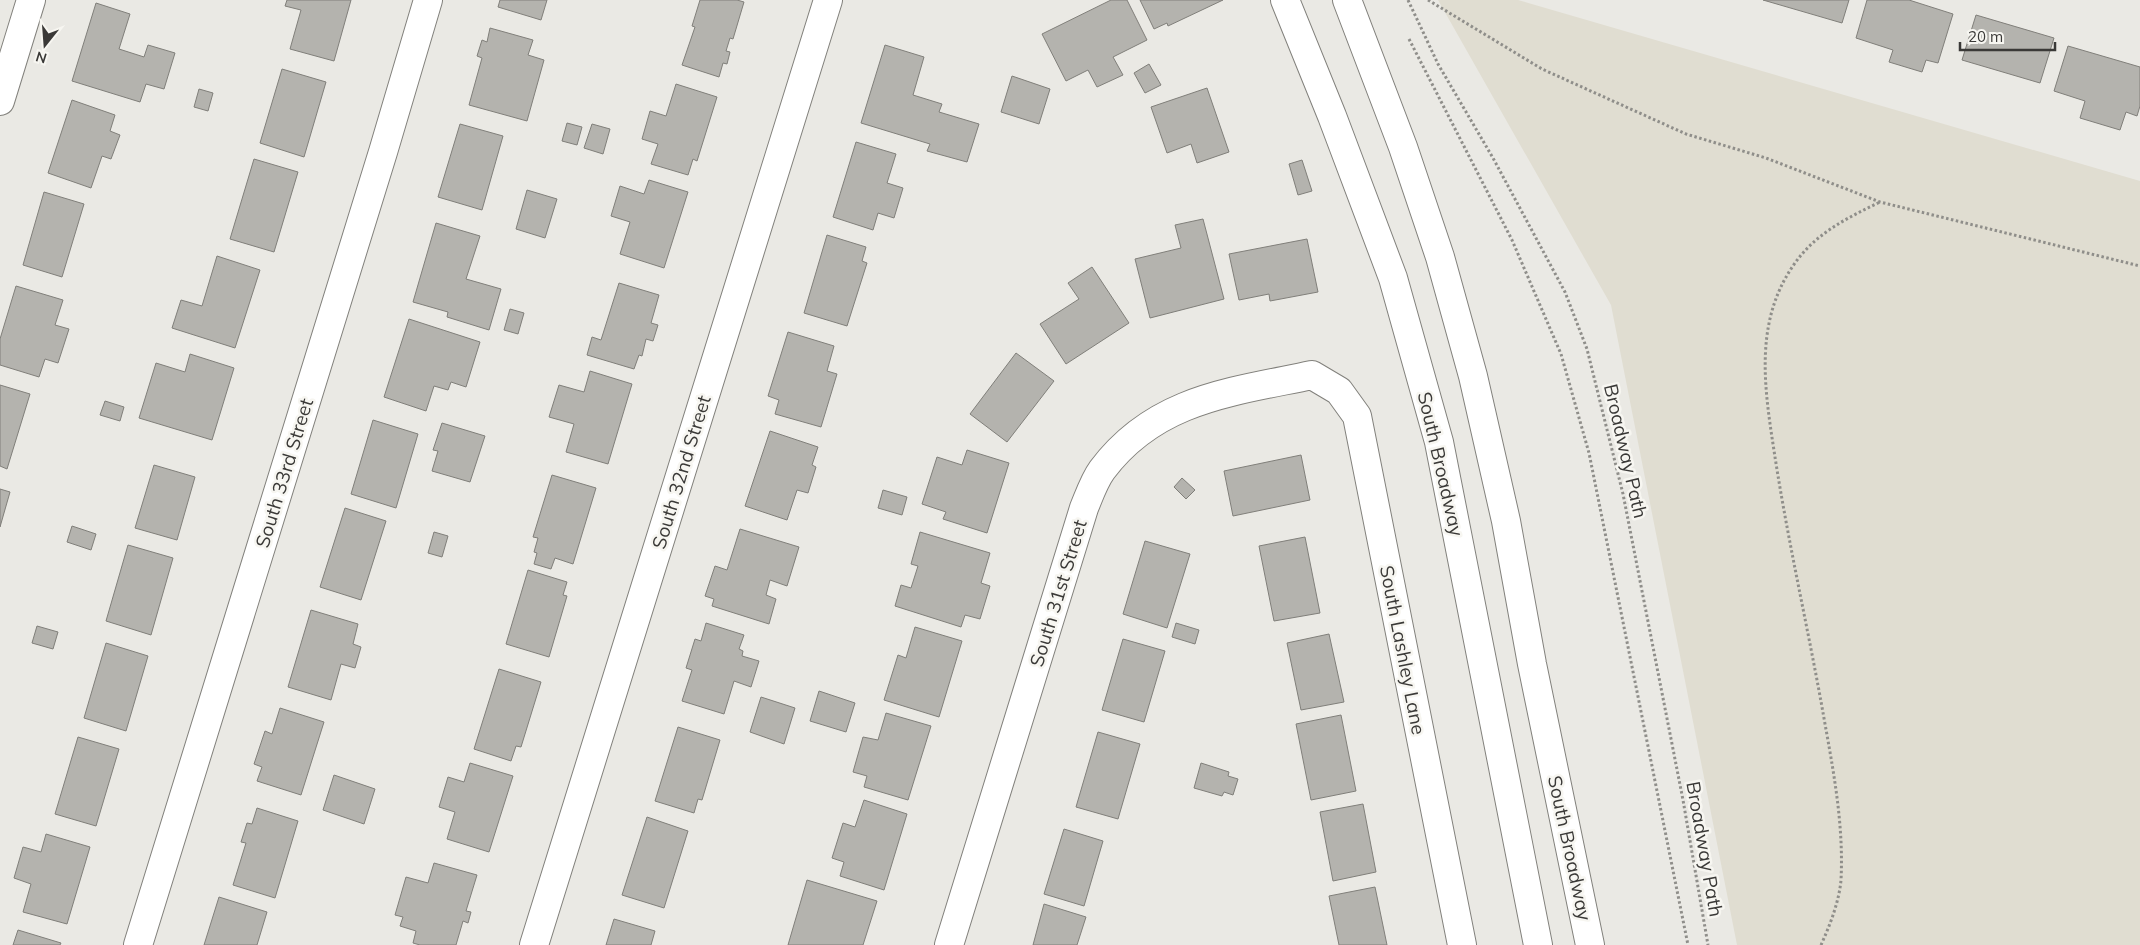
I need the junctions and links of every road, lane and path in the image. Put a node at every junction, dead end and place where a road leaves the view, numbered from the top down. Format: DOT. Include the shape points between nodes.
graph roads {
  1 [pos="31,0"];
  2 [pos="428,0"];
  3 [pos="828,0"];
  4 [pos="1285,0"];
  5 [pos="1347,0"];
  6 [pos="1408,0"];
  7 [pos="1428,0"];
  8 [pos="1409,39"];
  9 [pos="0,101"];
  10 [pos="1880,202"];
  11 [pos="2140,266"];
  12 [pos="1312,375"];
  13 [pos="138,945"];
  14 [pos="534,945"];
  15 [pos="949,945"];
  16 [pos="1462,945"];
  17 [pos="1538,945"];
  18 [pos="1590,945"];
  19 [pos="1688,945"];
  20 [pos="1708,945"];
  21 [pos="1821,945"];
  1 -- 9 [label="street"];
  2 -- 13 [label="street, South 33rd Street"];
  3 -- 14 [label="street, South 32nd Street"];
  4 -- 17 [label="street, South Broadway" via="1393,278 1439,442"];
  5 -- 18 [label="street, South Broadway" via="1404,147 1440,257 1473,376 1506,520"];
  6 -- 20 [label="path, Broadway Path" via="1438,64 1565,292 1587,349 1623,494"];
  7 -- 10 [label="path" via="1542,69 1686,134 1766,158"];
  8 -- 19 [label="path" via="1512,240 1561,354 1589,453"];
  10 -- 11 [label="path"];
  10 -- 21 [label="path" via="1819,236 1793,266 1770,312 1764,361 1769,421 1785,523 1838,797 1840,881 1832,921"];
  12 -- 15 [label="street, South 31st Street" via="1212,396 1157,419 1125,443 1100,472 1084,508"];
  12 -- 16 [label="street, South Lashley Lane" via="1339,391 1357,416"];
}
